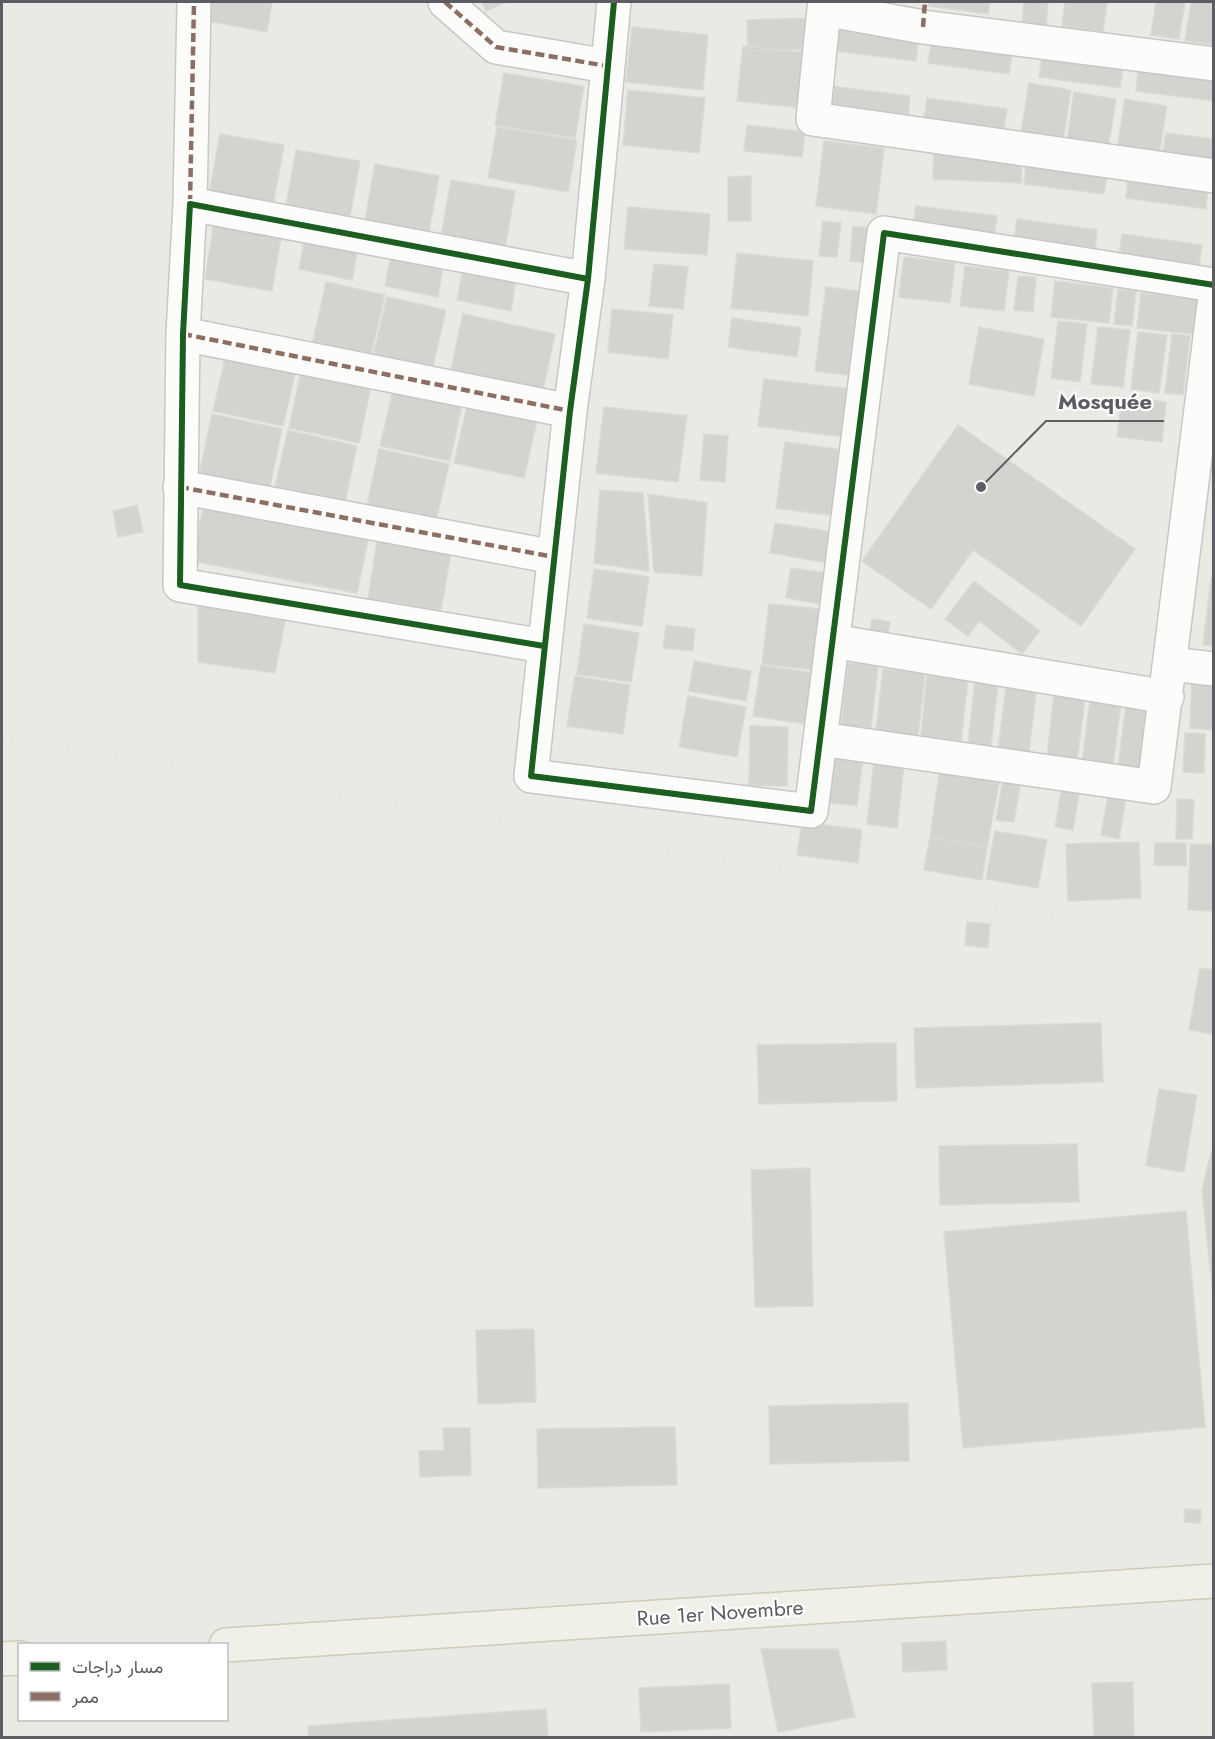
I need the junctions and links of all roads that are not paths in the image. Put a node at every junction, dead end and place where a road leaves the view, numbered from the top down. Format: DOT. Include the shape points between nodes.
graph roads {
  1 [pos="194,2"];
  2 [pos="445,2"];
  3 [pos="614,2"];
  4 [pos="1214,64"];
  5 [pos="607,66"];
  6 [pos="1214,176"];
  7 [pos="190,204"];
  8 [pos="588,279"];
  9 [pos="1214,285"];
  10 [pos="1214,305"];
  11 [pos="183,334"];
  12 [pos="570,411"];
  13 [pos="180,487"];
  14 [pos="554,557"];
  15 [pos="832,640"];
  16 [pos="544,646"];
  17 [pos="1171,664"];
  18 [pos="1214,669"];
  19 [pos="1167,697"];
  20 [pos="820,739"];
  21 [pos="1214,1581"];
  22 [pos="228,1645"];
  23 [pos="18,1658"];
  24 [pos="2,1659"];
  1 -- 7 [label="street"];
  2 -- 5 [label="street" via="496,47"];
  3 -- 5 [label="street"];
  4 -- 6 [label="street" via="923,27 824,9 813,119"];
  5 -- 8 [label="street"];
  7 -- 8 [label="street"];
  7 -- 11 [label="street"];
  8 -- 12 [label="street"];
  9 -- 15 [label="street" via="884,233"];
  10 -- 17 [label="street"];
  11 -- 12 [label="street"];
  11 -- 13 [label="street"];
  12 -- 14 [label="street"];
  13 -- 14 [label="street"];
  13 -- 16 [label="street" via="180,585"];
  14 -- 16 [label="street"];
  15 -- 19 [label="street"];
  15 -- 20 [label="street"];
  16 -- 20 [label="street" via="531,776 811,811"];
  17 -- 18 [label="street"];
  17 -- 19 [label="street"];
  19 -- 20 [label="street" via="1154,787"];
  21 -- 22 [label="main road, Rue 1er Novembre"];
  23 -- 24 [label="main road"];
}
